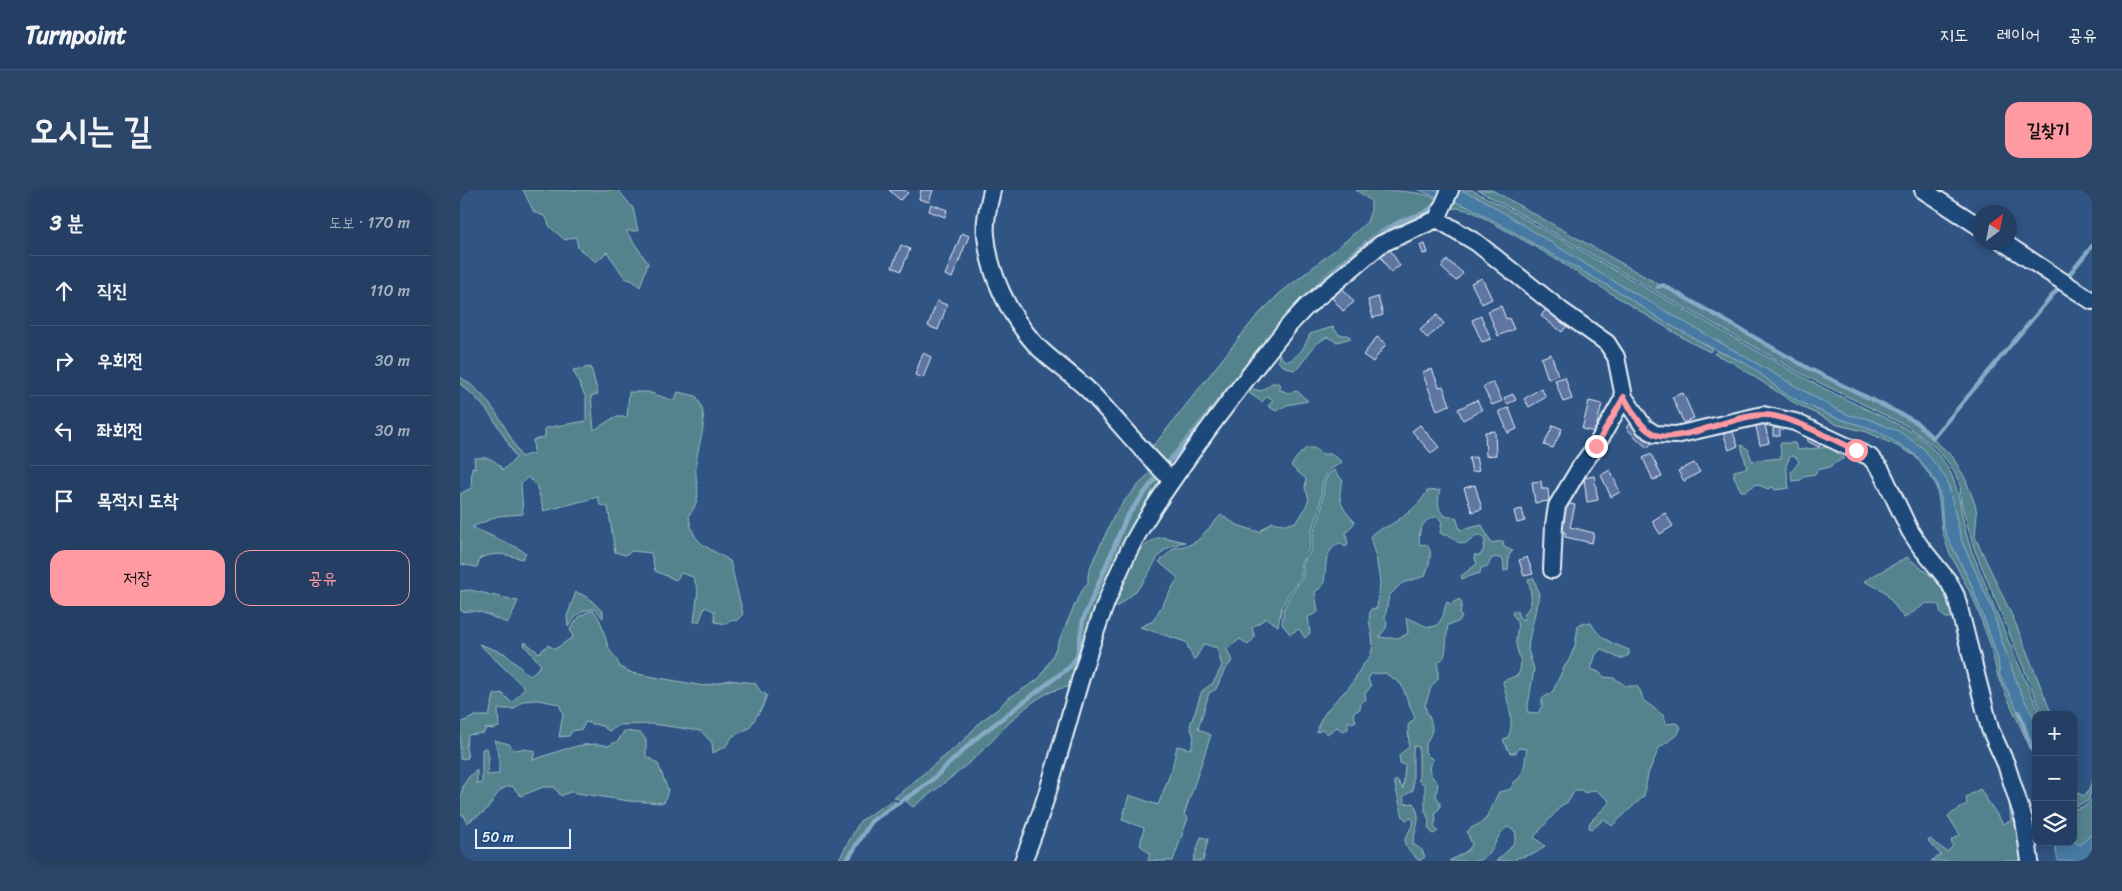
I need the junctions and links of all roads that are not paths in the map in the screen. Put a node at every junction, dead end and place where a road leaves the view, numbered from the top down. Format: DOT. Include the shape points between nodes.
graph roads {
  1 [pos="992,190"];
  2 [pos="1450,190"];
  3 [pos="1923,190"];
  4 [pos="1440,213"];
  5 [pos="1972,222"];
  6 [pos="2015,250"];
  7 [pos="2092,301"];
  8 [pos="1624,397"];
  9 [pos="1165,475"];
  10 [pos="1552,570"];
  11 [pos="1023,861"];
  12 [pos="2030,861"];
  1 -- 9 [label="street" via="986,234 989,255 1017,320 1036,344 1094,395"];
  2 -- 4 [label="street"];
  3 -- 5 [label="street"];
  4 -- 8 [label="street" via="1607,343 1616,357"];
  4 -- 9 [label="street" via="1381,244 1306,306"];
  6 -- 7 [label="street"];
  8 -- 10 [label="street" via="1557,506"];
  8 -- 12 [label="street" via="1644,426 1660,436 1763,414 1795,422 1870,457 1881,470 1910,531 1956,596 1990,729 2006,764 2024,820"];
  9 -- 11 [label="street" via="1122,563 1084,667 1039,823"];
}
